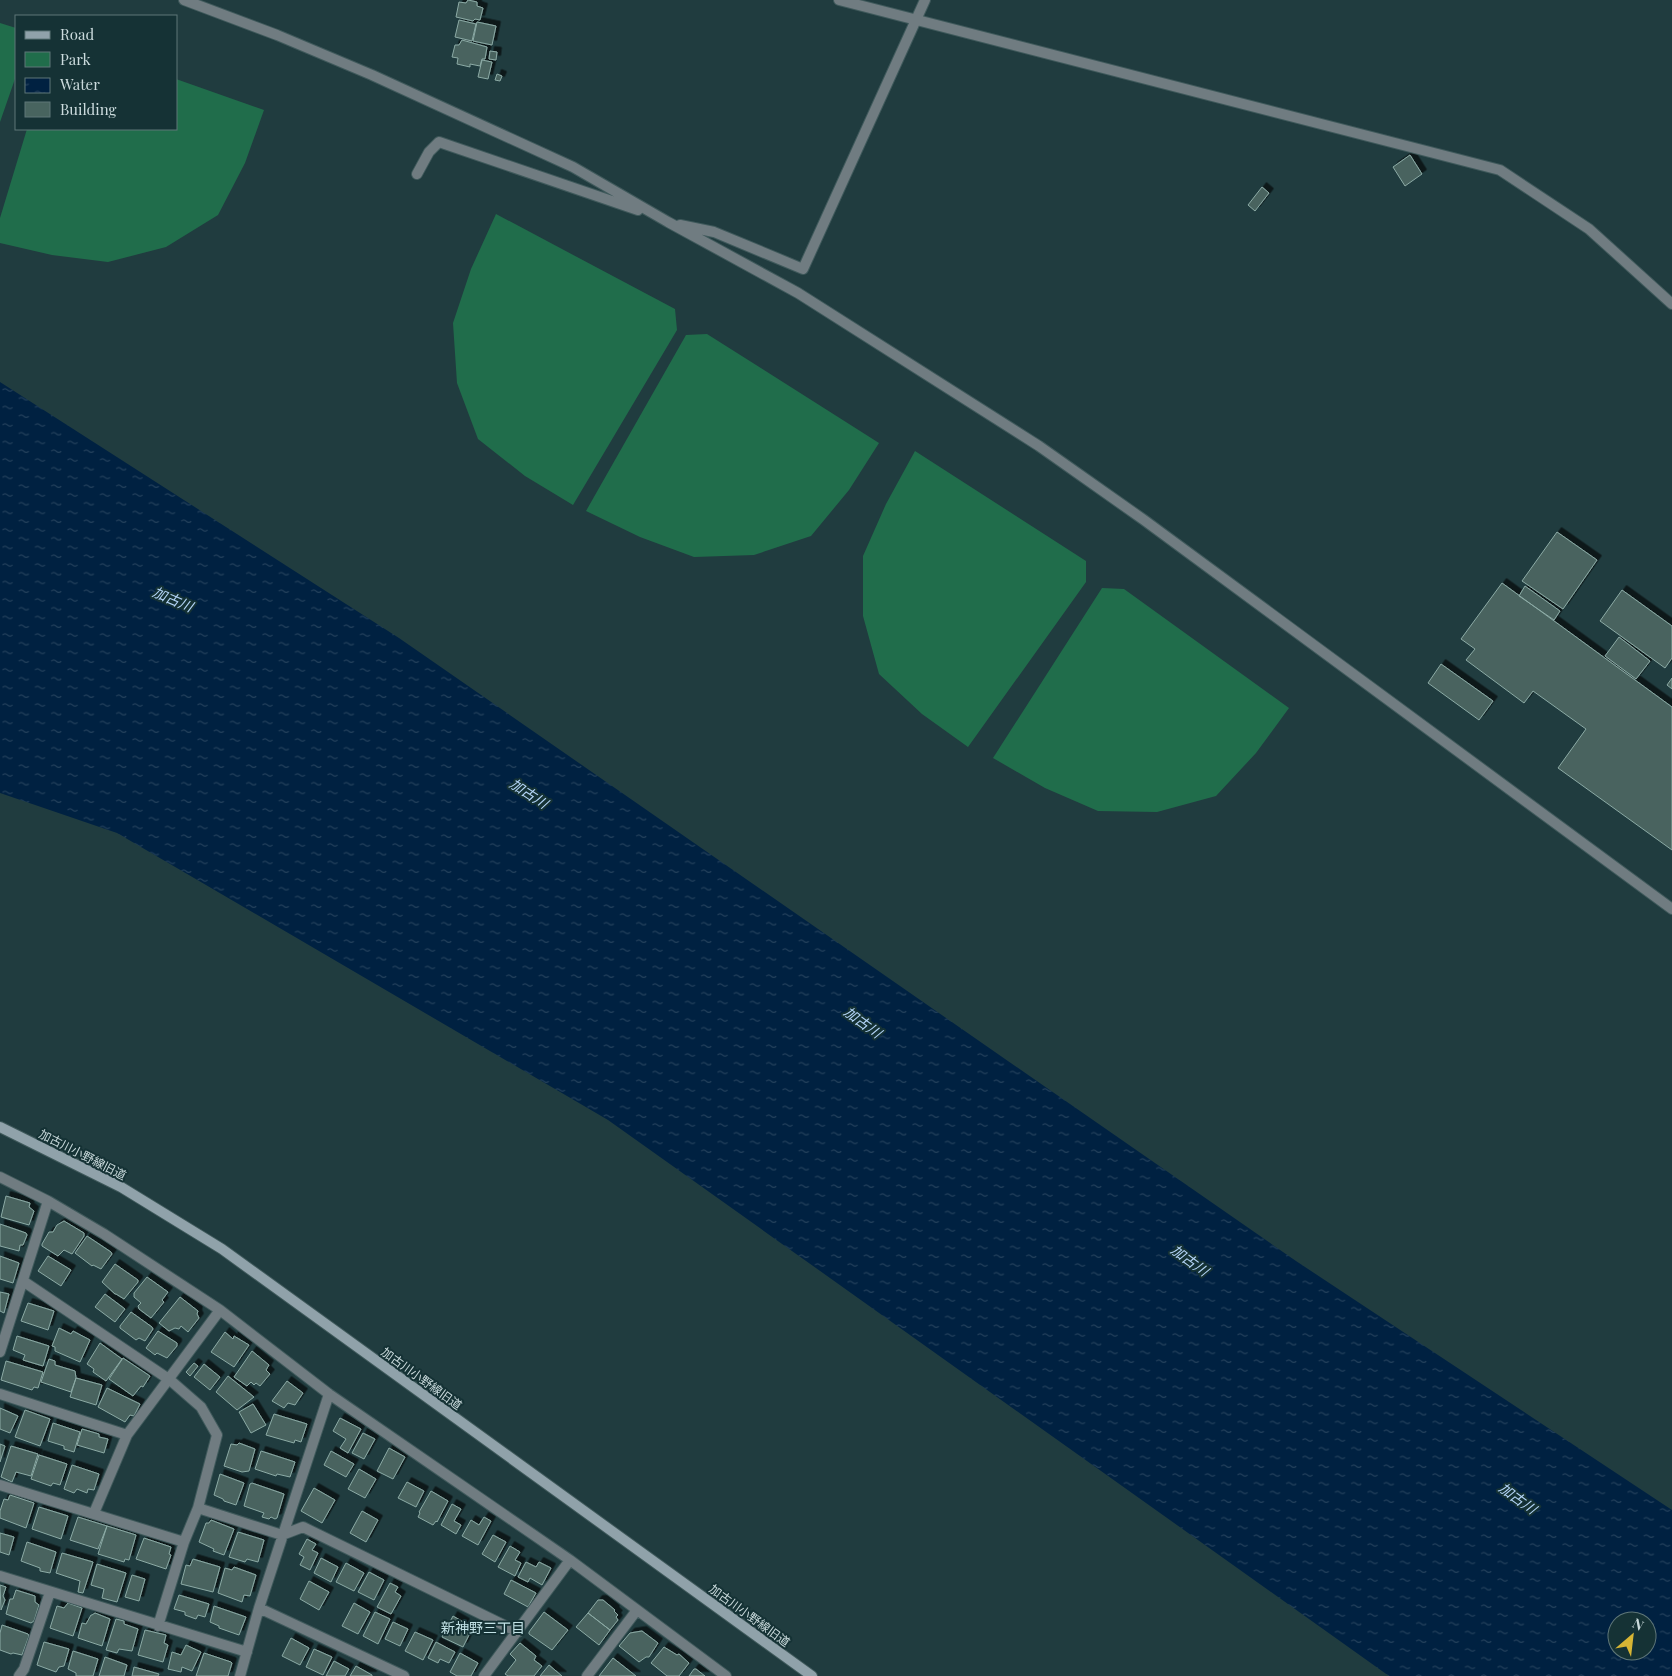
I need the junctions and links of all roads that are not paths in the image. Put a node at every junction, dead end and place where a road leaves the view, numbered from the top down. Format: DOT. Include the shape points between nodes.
graph roads {
  1 [pos="184,0"];
  2 [pos="839,0"];
  3 [pos="925,0"];
  4 [pos="916,19"];
  5 [pos="417,174"];
  6 [pos="668,222"];
  7 [pos="1672,304"];
  8 [pos="1672,909"];
  9 [pos="0,1127"];
  10 [pos="0,1177"];
  11 [pos="48,1201"];
  12 [pos="23,1282"];
  13 [pos="220,1310"];
  14 [pos="0,1352"];
  15 [pos="170,1380"];
  16 [pos="0,1394"];
  17 [pos="329,1394"];
  18 [pos="127,1435"];
  19 [pos="0,1485"];
  20 [pos="198,1508"];
  21 [pos="94,1513"];
  22 [pos="282,1535"];
  23 [pos="184,1542"];
  24 [pos="570,1560"];
  25 [pos="0,1576"];
  26 [pos="50,1592"];
  27 [pos="259,1608"];
  28 [pos="637,1610"];
  29 [pos="158,1626"];
  30 [pos="518,1632"];
  31 [pos="247,1652"];
  32 [pos="19,1676"];
  33 [pos="240,1676"];
  34 [pos="404,1676"];
  35 [pos="484,1676"];
  36 [pos="587,1676"];
  37 [pos="726,1676"];
  38 [pos="812,1676"];
  1 -- 6 [label="street" via="354,68 573,167"];
  2 -- 4 [label="street"];
  3 -- 4 [label="street"];
  4 -- 6 [label="street" via="803,269 714,232"];
  4 -- 7 [label="street" via="1500,170 1589,229"];
  5 -- 6 [label="street" via="429,152 439,142"];
  6 -- 8 [label="street" via="798,292 1040,446"];
  9 -- 38 [label="street, 加古川小野線旧道" via="121,1188 222,1249"];
  10 -- 11 [label="street"];
  11 -- 12 [label="street"];
  11 -- 13 [label="street"];
  12 -- 14 [label="street"];
  12 -- 15 [label="street"];
  13 -- 15 [label="street"];
  13 -- 17 [label="street"];
  15 -- 18 [label="street"];
  15 -- 20 [label="street" via="201,1407 217,1436"];
  16 -- 18 [label="street"];
  17 -- 22 [label="street"];
  17 -- 24 [label="street"];
  18 -- 21 [label="street"];
  19 -- 21 [label="street"];
  20 -- 22 [label="street"];
  20 -- 23 [label="street"];
  21 -- 23 [label="street"];
  22 -- 27 [label="street"];
  22 -- 30 [label="street" via="303,1527"];
  23 -- 29 [label="street"];
  24 -- 28 [label="street"];
  24 -- 30 [label="street"];
  25 -- 26 [label="street"];
  26 -- 29 [label="street"];
  26 -- 32 [label="street"];
  27 -- 31 [label="street"];
  27 -- 34 [label="street"];
  28 -- 36 [label="street"];
  28 -- 37 [label="street"];
  29 -- 31 [label="street"];
  30 -- 35 [label="street"];
  31 -- 33 [label="street"];
}
